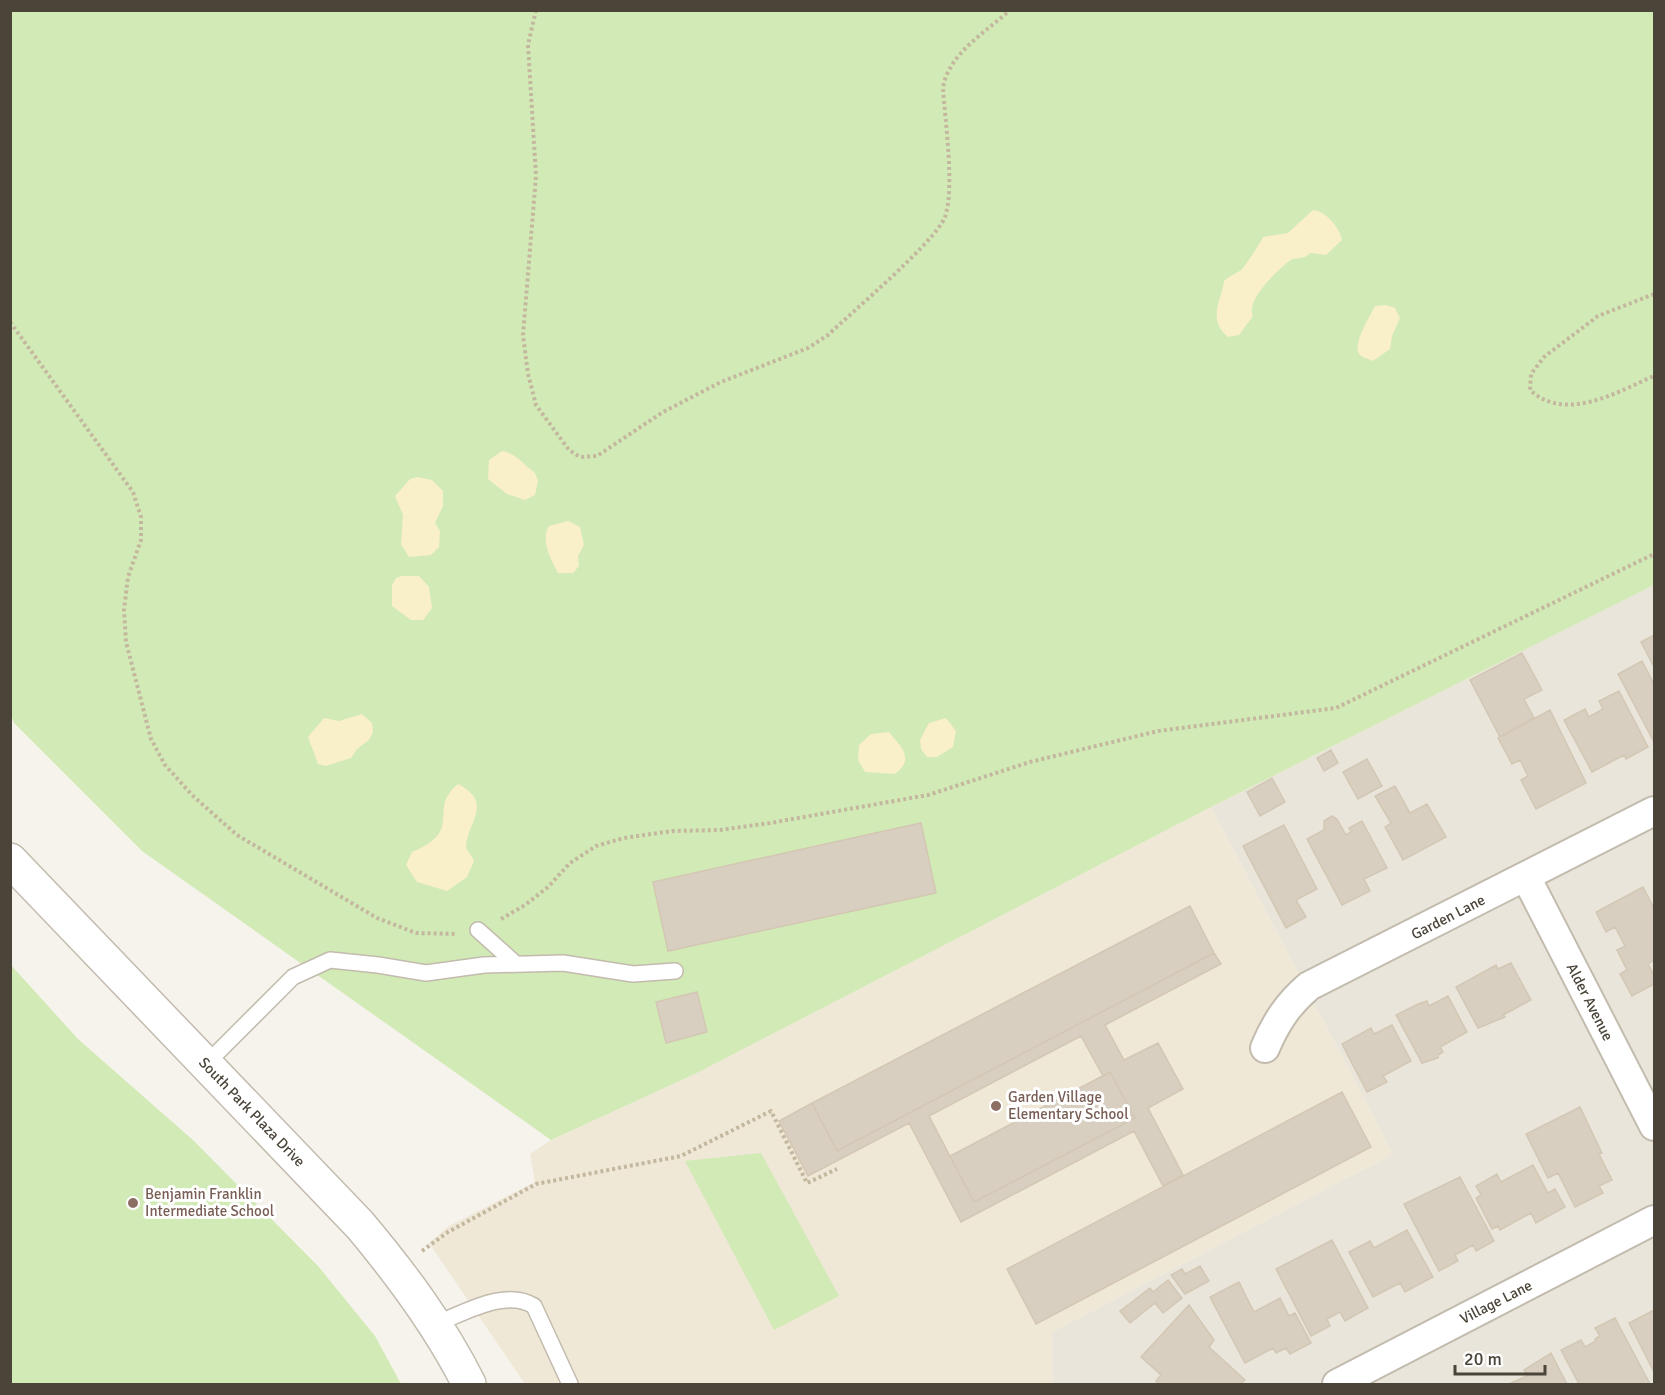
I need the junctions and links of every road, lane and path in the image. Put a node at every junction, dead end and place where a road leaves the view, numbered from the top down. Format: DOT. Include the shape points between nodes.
graph roads {
  1 [pos="536,10"];
  2 [pos="1010,10"];
  3 [pos="1654,294"];
  4 [pos="10,322"];
  5 [pos="1654,376"];
  6 [pos="1654,554"];
  7 [pos="1654,811"];
  8 [pos="10,860"];
  9 [pos="1526,878"];
  10 [pos="478,930"];
  11 [pos="516,964"];
  12 [pos="675,971"];
  13 [pos="1265,1048"];
  14 [pos="206,1064"];
  15 [pos="1654,1126"];
  16 [pos="837,1169"];
  17 [pos="1654,1220"];
  18 [pos="397,1269"];
  19 [pos="435,1324"];
  20 [pos="469,1384"];
  21 [pos="570,1384"];
  22 [pos="1337,1384"];
  1 -- 2 [label="path" via="528,45 536,176 523,335 536,405 569,450 580,457 597,456 663,412 721,382 808,348 828,335 930,238 944,218 949,195 945,73 958,56"];
  3 -- 5 [label="path" via="1598,316 1545,357 1531,374 1530,390 1542,401 1568,405 1603,399"];
  4 -- 10 [label="path" via="133,492 141,517 141,540 128,577 126,642 151,739 165,765 237,835 377,918 416,933 445,935"];
  6 -- 10 [label="path" via="1336,708 1158,731 1030,762 917,797 720,830 624,838 596,846 570,863 525,905"];
  7 -- 9 [label="street, Garden Lane"];
  8 -- 14 [label="street, South Park Plaza Drive"];
  9 -- 13 [label="street, Garden Lane" via="1309,986 1281,1015"];
  9 -- 15 [label="street, Alder Avenue"];
  10 -- 11 [label="lane"];
  11 -- 12 [label="lane" via="563,963 633,974"];
  11 -- 14 [label="lane" via="426,973 330,960 293,976"];
  14 -- 18 [label="street, South Park Plaza Drive"];
  16 -- 18 [label="path" via="807,1183 771,1110 681,1156 536,1184 448,1232"];
  17 -- 22 [label="street, Village Lane"];
  18 -- 19 [label="street, South Park Plaza Drive"];
  19 -- 20 [label="street, South Park Plaza Drive"];
  19 -- 21 [label="lane" via="501,1299 522,1299 534,1306"];
}
